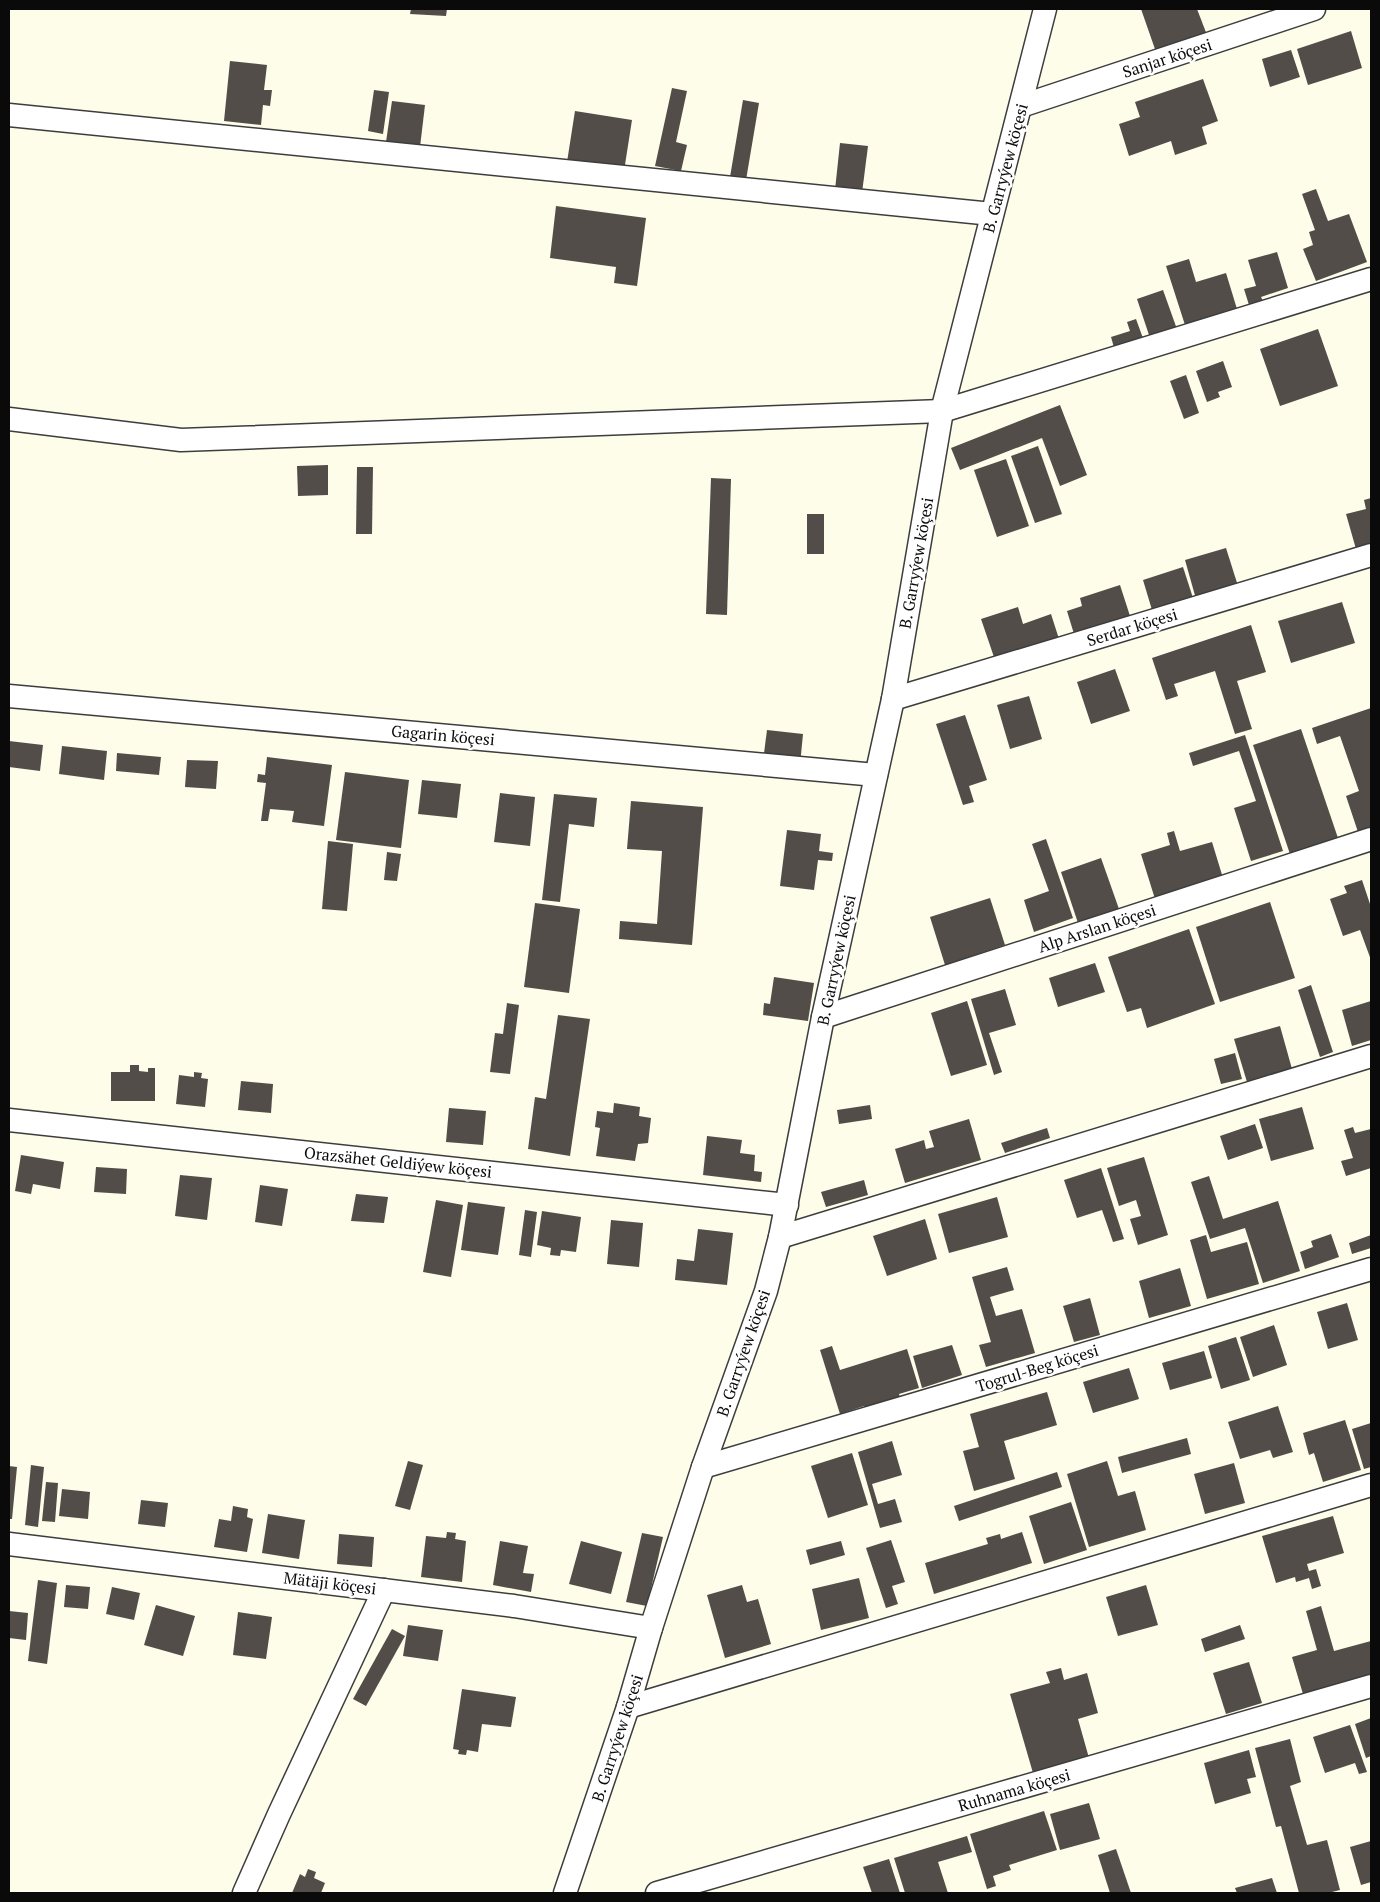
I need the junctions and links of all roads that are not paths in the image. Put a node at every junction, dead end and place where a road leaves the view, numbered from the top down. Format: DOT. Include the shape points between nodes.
graph roads {
  1 [pos="1045,9"];
  2 [pos="1314,9"];
  3 [pos="1021,106"];
  4 [pos="9,115"];
  5 [pos="992,214"];
  6 [pos="1371,279"];
  7 [pos="942,411"];
  8 [pos="9,419"];
  9 [pos="1371,555"];
  10 [pos="9,696"];
  11 [pos="892,699"];
  12 [pos="876,775"];
  13 [pos="1371,839"];
  14 [pos="823,1017"];
  15 [pos="1371,1056"];
  16 [pos="9,1120"];
  17 [pos="787,1205"];
  18 [pos="780,1237"];
  19 [pos="1371,1269"];
  20 [pos="703,1467"];
  21 [pos="1371,1485"];
  22 [pos="9,1544"];
  23 [pos="384,1590"];
  24 [pos="651,1628"];
  25 [pos="1371,1686"];
  26 [pos="628,1707"];
  27 [pos="244,1893"];
  28 [pos="565,1893"];
  29 [pos="657,1893"];
  1 -- 3 [label="street, B. Garryýew köçesi"];
  2 -- 3 [label="street, Sanjar köçesi"];
  3 -- 5 [label="street, B. Garryýew köçesi"];
  4 -- 5 [label="street"];
  5 -- 7 [label="street, B. Garryýew köçesi"];
  6 -- 7 [label="street"];
  7 -- 8 [label="street" via="180,440"];
  7 -- 11 [label="street, B. Garryýew köçesi"];
  9 -- 11 [label="street, Serdar köçesi"];
  10 -- 12 [label="street, Gagarin köçesi"];
  11 -- 12 [label="street, B. Garryýew köçesi"];
  12 -- 14 [label="street, B. Garryýew köçesi"];
  13 -- 14 [label="street, Alp Arslan köçesi"];
  14 -- 17 [label="street, B. Garryýew köçesi"];
  15 -- 18 [label="street"];
  16 -- 17 [label="street, Orazsähet Geldiýew köçesi"];
  17 -- 18 [label="street, B. Garryýew köçesi"];
  18 -- 20 [label="street, B. Garryýew köçesi" via="766,1291"];
  19 -- 20 [label="street, Togrul-Beg köçesi"];
  20 -- 24 [label="street, B. Garryýew köçesi"];
  21 -- 26 [label="street"];
  22 -- 23 [label="street, Mätäji köçesi"];
  23 -- 24 [label="street, Mätäji köçesi"];
  23 -- 27 [label="street"];
  24 -- 26 [label="street, B. Garryýew köçesi"];
  25 -- 29 [label="street, Ruhnama köçesi"];
  26 -- 28 [label="street, B. Garryýew köçesi"];
}
